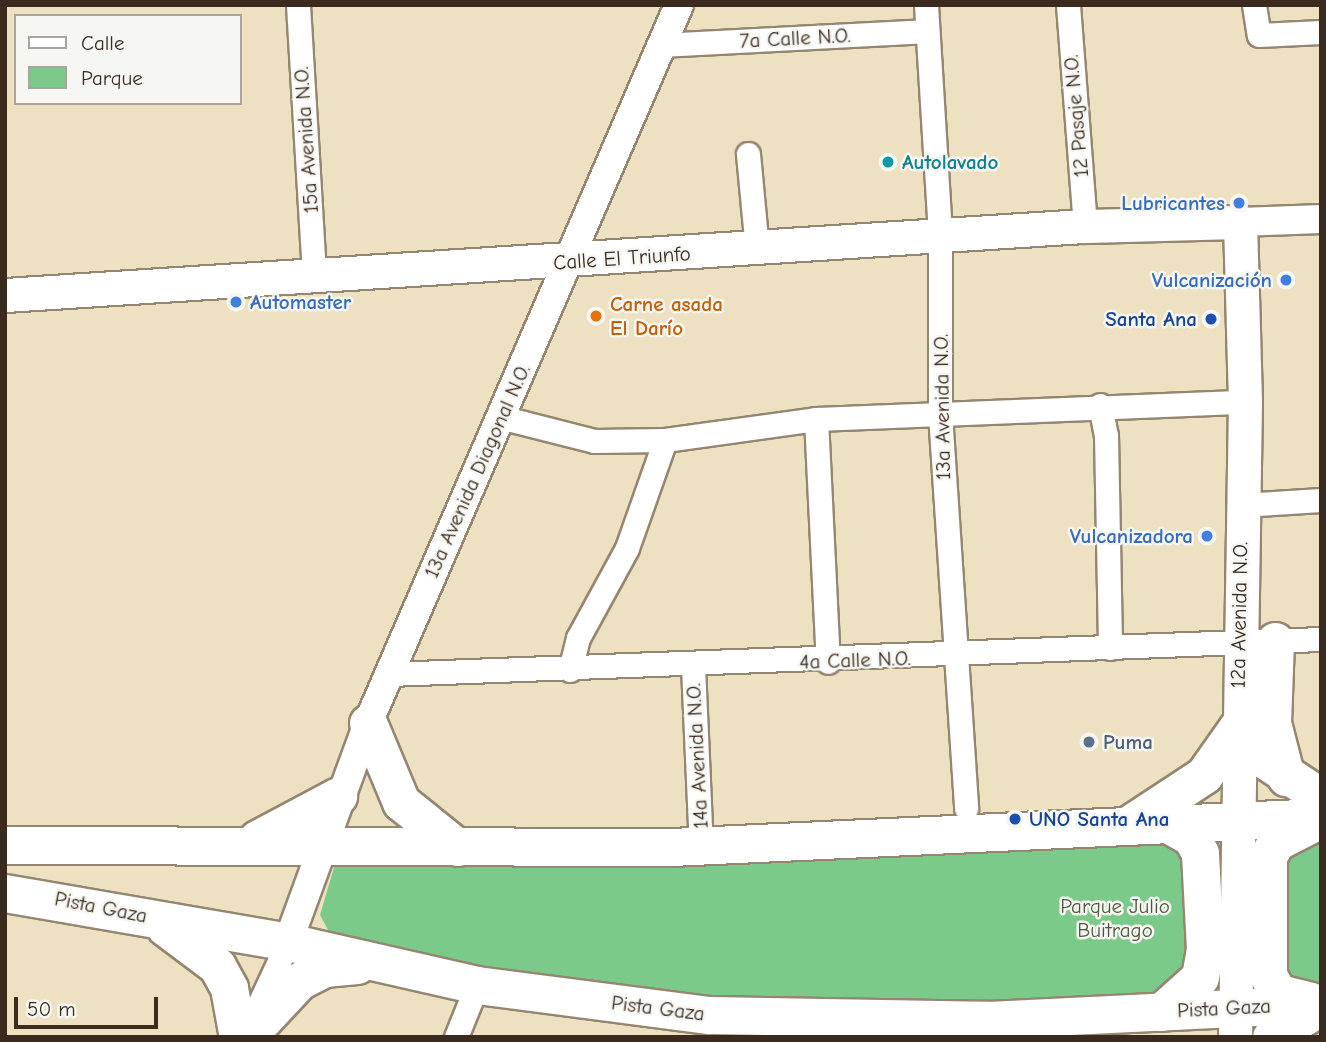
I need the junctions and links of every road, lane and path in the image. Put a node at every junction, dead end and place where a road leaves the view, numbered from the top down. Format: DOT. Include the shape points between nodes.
graph roads {
  1 [pos="298,5"];
  2 [pos="679,5"];
  3 [pos="926,5"];
  4 [pos="1068,5"];
  5 [pos="1254,5"];
  6 [pos="928,32"];
  7 [pos="1321,32"];
  8 [pos="662,45"];
  9 [pos="748,155"];
  10 [pos="1321,219"];
  11 [pos="1240,222"];
  12 [pos="1085,226"];
  13 [pos="940,236"];
  14 [pos="757,249"];
  15 [pos="570,262"];
  16 [pos="314,275"];
  17 [pos="5,295"];
  18 [pos="1245,402"];
  19 [pos="1100,405"];
  20 [pos="940,414"];
  21 [pos="500,417"];
  22 [pos="816,419"];
  23 [pos="665,440"];
  24 [pos="1321,500"];
  25 [pos="1242,505"];
  26 [pos="1321,639"];
  27 [pos="1275,641"];
  28 [pos="1238,642"];
  29 [pos="1110,648"];
  30 [pos="953,656"];
  31 [pos="828,662"];
  32 [pos="693,666"];
  33 [pos="570,670"];
  34 [pos="389,674"];
  35 [pos="368,723"];
  36 [pos="1237,728"];
  37 [pos="1286,777"];
  38 [pos="338,796"];
  39 [pos="1321,797"];
  40 [pos="966,808"];
  41 [pos="1321,818"];
  42 [pos="1235,822"];
  43 [pos="1169,825"];
  44 [pos="1125,827"];
  45 [pos="242,844"];
  46 [pos="5,845"];
  47 [pos="321,845"];
  48 [pos="701,846"];
  49 [pos="457,847"];
  50 [pos="5,893"];
  51 [pos="139,914"];
  52 [pos="288,942"];
  53 [pos="383,964"];
  54 [pos="477,985"];
  55 [pos="1321,1004"];
  56 [pos="1235,1022"];
  57 [pos="1168,1024"];
  58 [pos="707,1026"];
  59 [pos="989,1029"];
  60 [pos="238,1037"];
  61 [pos="245,1037"];
  62 [pos="456,1037"];
  63 [pos="1271,1037"];
  1 -- 16 [label="street, 15a Avenida N.O."];
  2 -- 8 [label="street, 13a Avenida Diagonal N.O."];
  3 -- 6 [label="street, 13a Avenida N.O."];
  4 -- 12 [label="street, 12 Pasaje N.O."];
  5 -- 7 [label="street" via="1259,35"];
  6 -- 8 [label="street, 7a Calle N.O."];
  6 -- 13 [label="street, 13a Avenida N.O."];
  8 -- 15 [label="street, 13a Avenida Diagonal N.O."];
  9 -- 14 [label="street"];
  10 -- 11 [label="street"];
  11 -- 12 [label="main road, Calle El Triunfo"];
  11 -- 18 [label="main road, 12a Avenida N.O."];
  12 -- 13 [label="main road, Calle El Triunfo"];
  13 -- 14 [label="main road, Calle El Triunfo"];
  13 -- 20 [label="street, 13a Avenida N.O."];
  14 -- 15 [label="main road, Calle El Triunfo"];
  15 -- 16 [label="main road, Calle El Triunfo"];
  15 -- 21 [label="street, 13a Avenida Diagonal N.O."];
  16 -- 17 [label="main road, Calle El Triunfo"];
  18 -- 19 [label="street"];
  18 -- 25 [label="main road, 12a Avenida N.O."];
  19 -- 20 [label="street"];
  19 -- 29 [label="street" via="1106,435"];
  20 -- 22 [label="street"];
  20 -- 30 [label="street, 13a Avenida N.O."];
  21 -- 23 [label="street" via="594,441"];
  21 -- 34 [label="street, 13a Avenida Diagonal N.O."];
  22 -- 23 [label="street"];
  22 -- 31 [label="street"];
  23 -- 33 [label="street" via="627,548 578,638"];
  24 -- 25 [label="street"];
  25 -- 28 [label="main road, 12a Avenida N.O."];
  26 -- 27 [label="street, 4a Calle N.O."];
  27 -- 28 [label="street, 4a Calle N.O."];
  27 -- 37 [label="main road" via="1272,723"];
  28 -- 29 [label="street, 4a Calle N.O."];
  28 -- 36 [label="main road, 12a Avenida N.O."];
  29 -- 30 [label="street, 4a Calle N.O."];
  30 -- 31 [label="street, 4a Calle N.O."];
  30 -- 40 [label="street, 13a Avenida N.O."];
  31 -- 32 [label="street, 4a Calle N.O."];
  32 -- 33 [label="street, 4a Calle N.O."];
  32 -- 48 [label="street, 14a Avenida N.O."];
  33 -- 34 [label="street, 4a Calle N.O."];
  34 -- 35 [label="street, 13a Avenida Diagonal N.O."];
  35 -- 38 [label="street, 13a Avenida Diagonal N.O."];
  35 -- 49 [label="main road" via="401,803"];
  36 -- 37 [label="main road"];
  36 -- 42 [label="main road, 12a Avenida N.O."];
  36 -- 44 [label="main road" via="1204,775"];
  37 -- 39 [label="main road"];
  38 -- 45 [label="main road"];
  38 -- 47 [label="street, 13a Avenida Diagonal N.O."];
  41 -- 42 [label="main road"];
  41 -- 55 [label="main road" via="1276,842 1268,856 1268,975 1278,993"];
  42 -- 43 [label="main road"];
  42 -- 56 [label="main road, 12a Avenida N.O."];
  43 -- 44 [label="main road"];
  43 -- 57 [label="main road" via="1191,837 1200,853 1205,949 1200,977"];
  44 -- 48 [label="main road"];
  45 -- 46 [label="main road"];
  45 -- 47 [label="main road"];
  47 -- 49 [label="main road"];
  47 -- 52 [label="street, 13a Avenida Diagonal N.O."];
  48 -- 49 [label="main road"];
  50 -- 51 [label="main road, Pista Gaza"];
  51 -- 52 [label="main road, Pista Gaza"];
  51 -- 60 [label="main road" via="191,942 217,966 229,988"];
  52 -- 53 [label="main road, Pista Gaza"];
  52 -- 61 [label="street"];
  53 -- 54 [label="main road, Pista Gaza"];
  53 -- 61 [label="main road" via="314,972"];
  54 -- 58 [label="main road, Pista Gaza"];
  54 -- 62 [label="street"];
  55 -- 56 [label="main road, Pista Gaza"];
  55 -- 63 [label="main road"];
  56 -- 57 [label="main road, Pista Gaza"];
  57 -- 59 [label="main road, Pista Gaza" via="1156,1026 1096,1014"];
  58 -- 59 [label="main road, Pista Gaza"];
}
